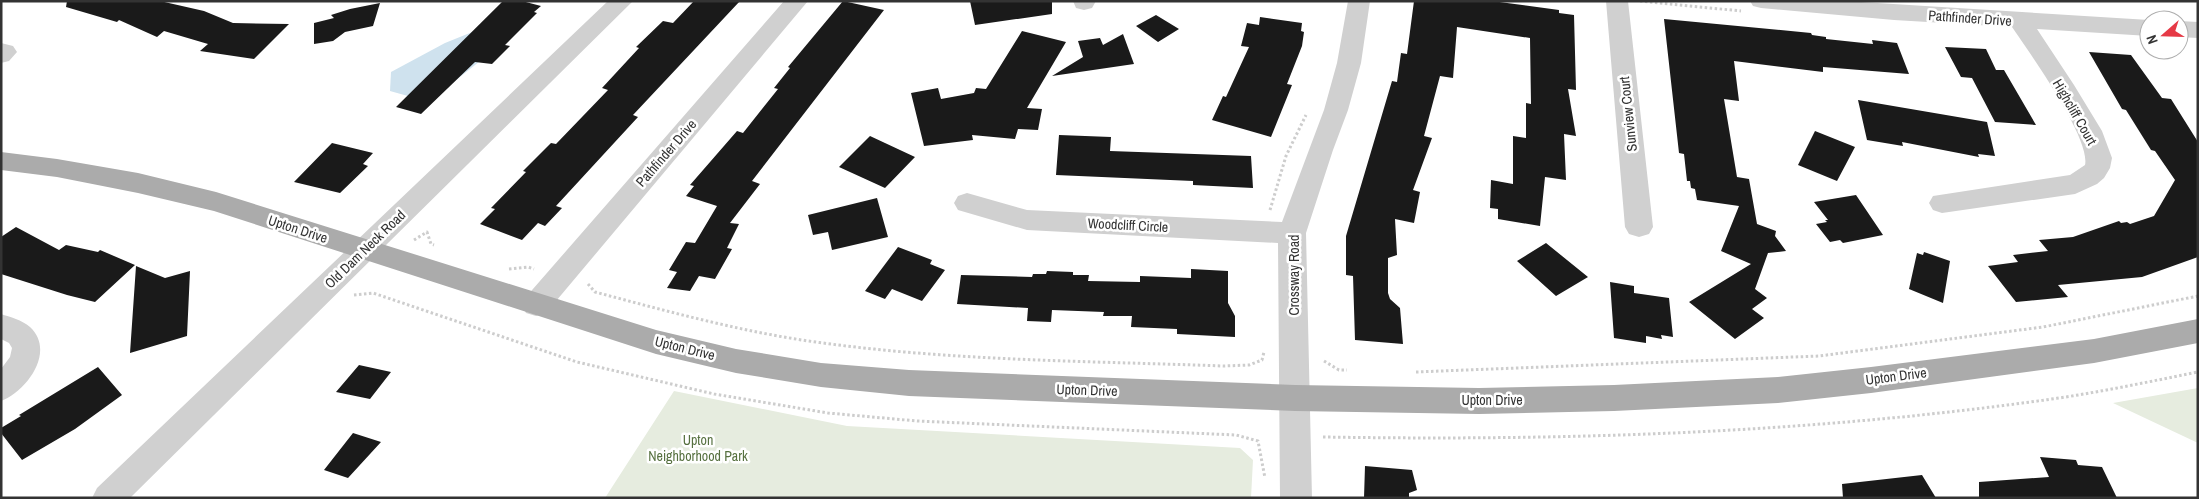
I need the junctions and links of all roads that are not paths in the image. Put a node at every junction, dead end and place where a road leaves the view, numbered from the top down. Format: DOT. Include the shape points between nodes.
graph roads {
  1 [pos="622,1"];
  2 [pos="797,1"];
  3 [pos="1359,1"];
  4 [pos="1617,1"];
  5 [pos="1761,1"];
  6 [pos="2020,22"];
  7 [pos="2139,28"];
  8 [pos="1,51"];
  9 [pos="1,55"];
  10 [pos="1,160"];
  11 [pos="967,203"];
  12 [pos="1942,203"];
  13 [pos="1639,227"];
  14 [pos="1292,233"];
  15 [pos="375,254"];
  16 [pos="536,305"];
  17 [pos="1,326"];
  18 [pos="2198,331"];
  19 [pos="1,388"];
  20 [pos="1295,398"];
  21 [pos="108,498"];
  22 [pos="1296,498"];
  1 -- 15 [label="street, Old Dam Neck Road"];
  2 -- 16 [label="street, Pathfinder Drive"];
  3 -- 14 [label="street, Crossway Road" via="1349,63 1336,110"];
  4 -- 13 [label="street, Sunview Court"];
  5 -- 6 [label="street, Pathfinder Drive"];
  6 -- 7 [label="street, Pathfinder Drive"];
  6 -- 12 [label="street, Highcliff Court" via="2091,133 2100,156 2098,168 2089,178 2075,184"];
  8 -- 9 [label="street" via="5,52"];
  10 -- 15 [label="main road, Upton Drive" via="58,168 216,202"];
  11 -- 14 [label="street, Woodcliff Circle" via="1027,220"];
  14 -- 20 [label="street, Crossway Road"];
  15 -- 16 [label="main road, Upton Drive"];
  15 -- 21 [label="street, Old Dam Neck Road"];
  16 -- 20 [label="main road, Upton Drive" via="656,342 821,374 909,383"];
  17 -- 19 [label="street" via="19,335 27,352 12,379"];
  18 -- 20 [label="main road, Upton Drive" via="2094,351 1778,390 1614,398"];
  20 -- 22 [label="street, Crossway Road"];
}
